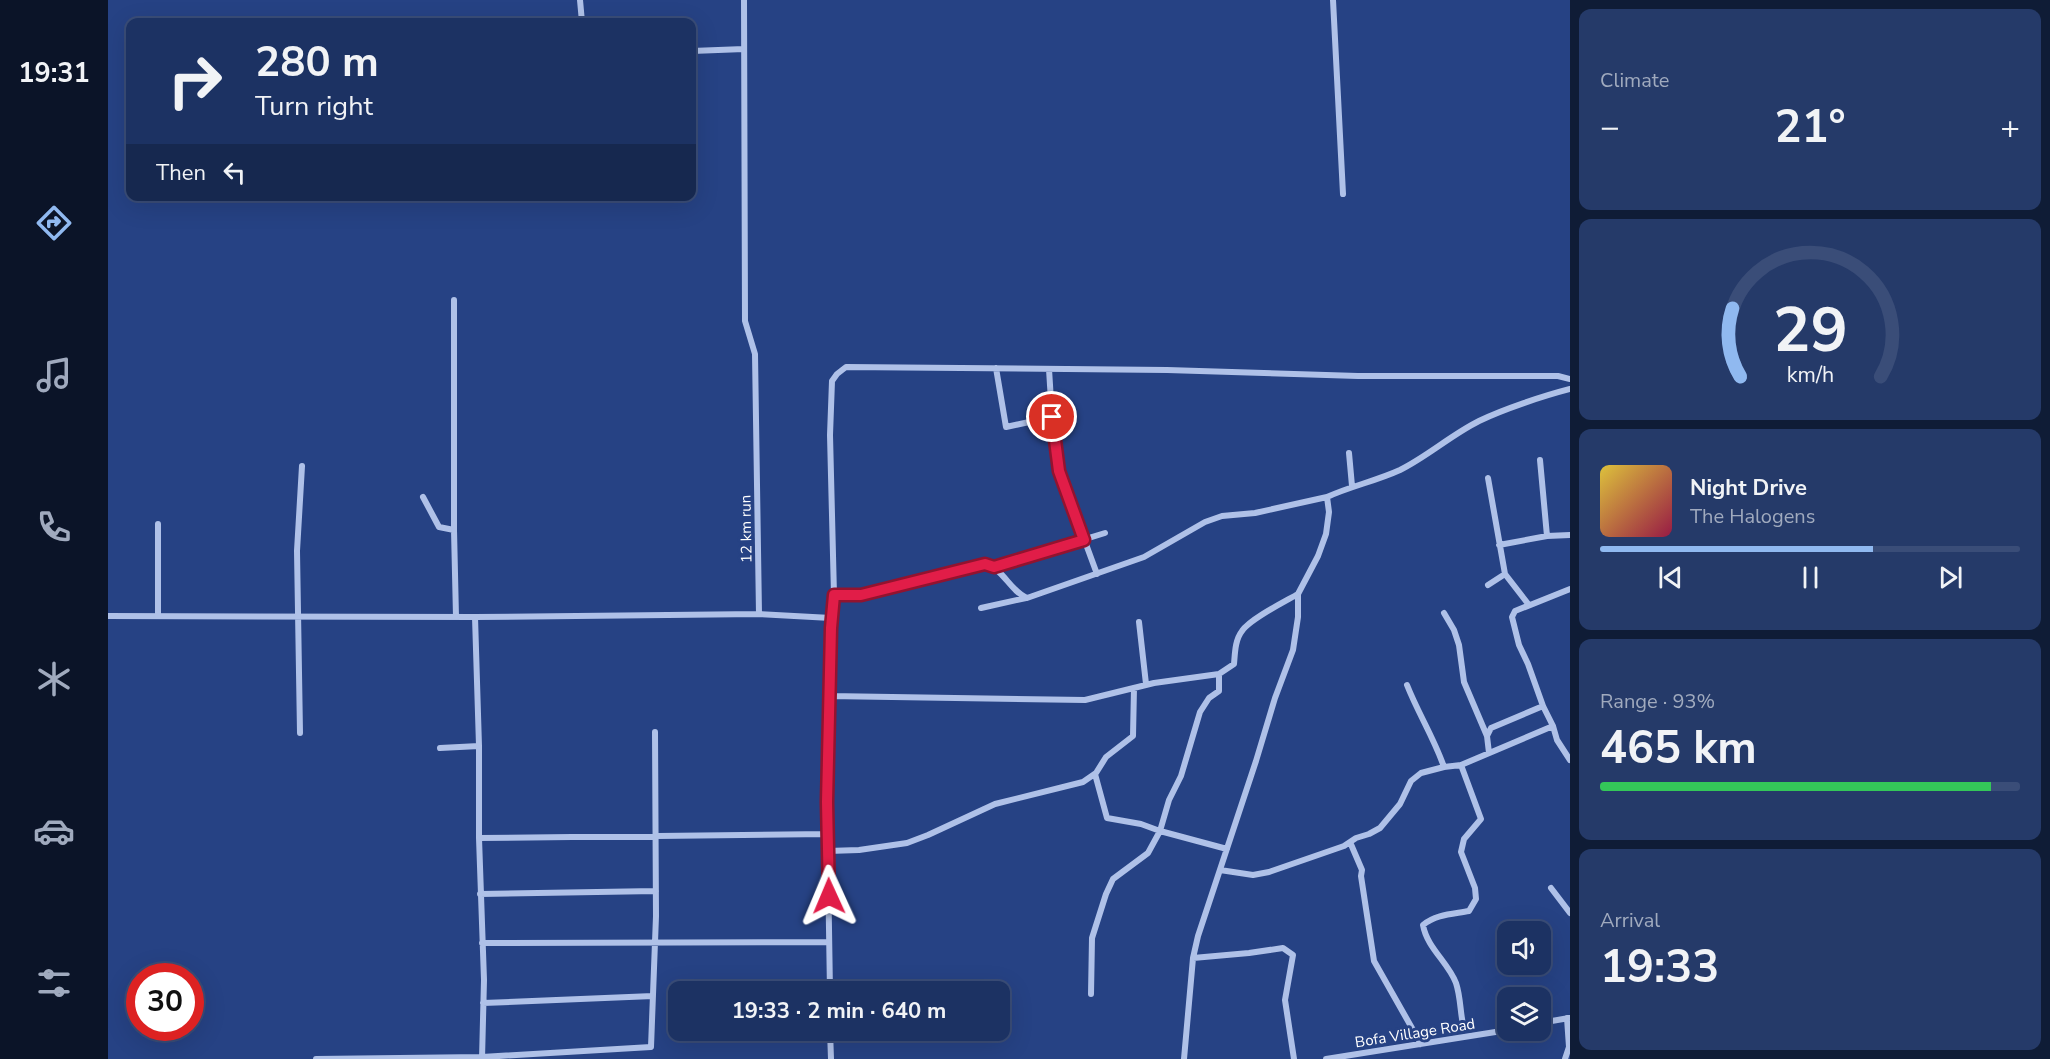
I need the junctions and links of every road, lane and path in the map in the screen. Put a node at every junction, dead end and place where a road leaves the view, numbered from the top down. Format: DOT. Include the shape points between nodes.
graph roads {
  1 [pos="580,0"];
  2 [pos="744,0"];
  3 [pos="1334,0"];
  4 [pos="582,18"];
  5 [pos="744,49"];
  6 [pos="696,51"];
  7 [pos="1343,194"];
  8 [pos="454,300"];
  9 [pos="996,368"];
  10 [pos="1049,369"];
  11 [pos="1570,379"];
  12 [pos="1570,389"];
  13 [pos="1052,417"];
  14 [pos="1349,453"];
  15 [pos="1540,460"];
  16 [pos="302,466"];
  17 [pos="1488,478"];
  18 [pos="1352,486"];
  19 [pos="423,496"];
  20 [pos="1327,497"];
  21 [pos="158,524"];
  22 [pos="454,530"];
  23 [pos="1105,533"];
  24 [pos="1570,535"];
  25 [pos="1546,536"];
  26 [pos="1084,540"];
  27 [pos="1499,545"];
  28 [pos="994,567"];
  29 [pos="1097,574"];
  30 [pos="1505,574"];
  31 [pos="1488,585"];
  32 [pos="1570,589"];
  33 [pos="1299,594"];
  34 [pos="834,595"];
  35 [pos="1027,598"];
  36 [pos="1529,605"];
  37 [pos="981,608"];
  38 [pos="1444,613"];
  39 [pos="759,614"];
  40 [pos="108,616"];
  41 [pos="158,616"];
  42 [pos="298,617"];
  43 [pos="456,617"];
  44 [pos="475,617"];
  45 [pos="831,618"];
  46 [pos="1139,622"];
  47 [pos="1218,674"];
  48 [pos="1146,684"];
  49 [pos="1407,685"];
  50 [pos="1134,688"];
  51 [pos="830,696"];
  52 [pos="1543,706"];
  53 [pos="1553,726"];
  54 [pos="655,732"];
  55 [pos="300,733"];
  56 [pos="1487,736"];
  57 [pos="479,746"];
  58 [pos="440,748"];
  59 [pos="1489,753"];
  60 [pos="1570,760"];
  61 [pos="1461,765"];
  62 [pos="1444,767"];
  63 [pos="1095,774"];
  64 [pos="1160,831"];
  65 [pos="828,834"];
  66 [pos="655,836"];
  67 [pos="479,838"];
  68 [pos="1350,842"];
  69 [pos="1227,849"];
  70 [pos="828,851"];
  71 [pos="1220,870"];
  72 [pos="1551,888"];
  73 [pos="656,891"];
  74 [pos="480,894"];
  75 [pos="1570,913"];
  76 [pos="829,942"];
  77 [pos="482,943"];
  78 [pos="654,943"];
  79 [pos="1193,958"];
  80 [pos="830,981"];
  81 [pos="1091,994"];
  82 [pos="653,996"];
  83 [pos="483,1003"];
  84 [pos="1568,1018"];
  85 [pos="1551,1021"];
  86 [pos="1464,1029"];
  87 [pos="1497,1032"];
  88 [pos="830,1041"];
  89 [pos="1421,1044"];
  90 [pos="482,1058"];
  91 [pos="316,1059"];
  92 [pos="831,1059"];
  93 [pos="1184,1059"];
  94 [pos="1294,1059"];
  95 [pos="1326,1059"];
  96 [pos="1565,1059"];
  1 -- 4 [label="street"];
  2 -- 5 [label="street, 12 km run"];
  3 -- 7 [label="street"];
  5 -- 6 [label="street"];
  5 -- 39 [label="street, 12 km run" via="745,321 755,354"];
  8 -- 22 [label="street"];
  9 -- 10 [label="street"];
  9 -- 13 [label="street" via="1006,427"];
  9 -- 34 [label="street" via="846,367 832,381"];
  10 -- 11 [label="street"];
  10 -- 13 [label="street"];
  12 -- 18 [label="street" via="1479,421 1403,468 1379,480"];
  13 -- 26 [label="street" via="1059,471"];
  14 -- 18 [label="street"];
  15 -- 25 [label="street"];
  16 -- 42 [label="street"];
  17 -- 27 [label="street"];
  18 -- 20 [label="street"];
  19 -- 22 [label="street" via="439,527"];
  20 -- 29 [label="street" via="1222,516 1144,557"];
  20 -- 33 [label="street" via="1326,534"];
  21 -- 41 [label="street"];
  22 -- 43 [label="street"];
  23 -- 26 [label="street"];
  24 -- 25 [label="street"];
  25 -- 27 [label="street"];
  26 -- 28 [label="street"];
  26 -- 29 [label="street"];
  27 -- 30 [label="street"];
  28 -- 34 [label="street" via="985,564 861,595"];
  28 -- 35 [label="street" via="1019,595"];
  29 -- 35 [label="street"];
  30 -- 31 [label="street"];
  30 -- 36 [label="street"];
  32 -- 36 [label="street"];
  33 -- 47 [label="street" via="1241,631 1234,664"];
  33 -- 69 [label="street" via="1293,650"];
  34 -- 45 [label="street"];
  35 -- 37 [label="street"];
  36 -- 52 [label="street" via="1515,611 1512,617"];
  38 -- 56 [label="street" via="1459,645 1464,682"];
  39 -- 44 [label="street"];
  39 -- 45 [label="street"];
  40 -- 41 [label="street"];
  41 -- 42 [label="street"];
  42 -- 43 [label="street"];
  42 -- 55 [label="street"];
  43 -- 44 [label="street"];
  44 -- 57 [label="street"];
  45 -- 51 [label="street"];
  46 -- 48 [label="street"];
  47 -- 48 [label="street"];
  47 -- 64 [label="street" via="1219,691 1200,712"];
  48 -- 50 [label="street"];
  49 -- 62 [label="street"];
  50 -- 51 [label="street" via="1085,700"];
  50 -- 63 [label="street" via="1133,736 1106,757"];
  51 -- 65 [label="street"];
  52 -- 53 [label="street"];
  52 -- 56 [label="street" via="1491,728"];
  53 -- 59 [label="street"];
  53 -- 60 [label="street"];
  54 -- 66 [label="street"];
  56 -- 59 [label="street"];
  57 -- 58 [label="street"];
  57 -- 67 [label="street"];
  59 -- 61 [label="street"];
  61 -- 62 [label="street"];
  61 -- 86 [label="street" via="1481,819 1464,839 1461,852 1476,899 1469,911 1442,916 1423,925 1433,949 1455,980"];
  62 -- 68 [label="street" via="1421,773 1411,781 1400,804 1380,828"];
  63 -- 64 [label="street" via="1107,818"];
  63 -- 70 [label="street" via="1083,782 995,804 907,843"];
  64 -- 69 [label="street"];
  64 -- 81 [label="street" via="1148,853 1113,879 1106,894 1092,938"];
  65 -- 66 [label="street"];
  65 -- 70 [label="street"];
  66 -- 67 [label="street"];
  66 -- 73 [label="street"];
  67 -- 74 [label="street"];
  68 -- 71 [label="street" via="1269,872"];
  68 -- 89 [label="street" via="1362,870 1374,961"];
  69 -- 71 [label="street"];
  70 -- 76 [label="street"];
  71 -- 79 [label="street"];
  72 -- 75 [label="street"];
  73 -- 74 [label="street"];
  73 -- 78 [label="street"];
  74 -- 77 [label="street"];
  76 -- 78 [label="street"];
  76 -- 80 [label="street"];
  77 -- 78 [label="street"];
  77 -- 83 [label="street"];
  78 -- 82 [label="street"];
  79 -- 93 [label="street"];
  79 -- 94 [label="street" via="1283,948 1293,956 1285,1000"];
  82 -- 83 [label="street"];
  82 -- 90 [label="street" via="651,1047"];
  83 -- 90 [label="street"];
  84 -- 85 [label="street"];
  84 -- 96 [label="street" via="1569,1047"];
  87 -- 89 [label="street, Bofa Village Road"];
  88 -- 92 [label="street"];
  89 -- 95 [label="street, Bofa Village Road"];
  90 -- 91 [label="street"];
}
